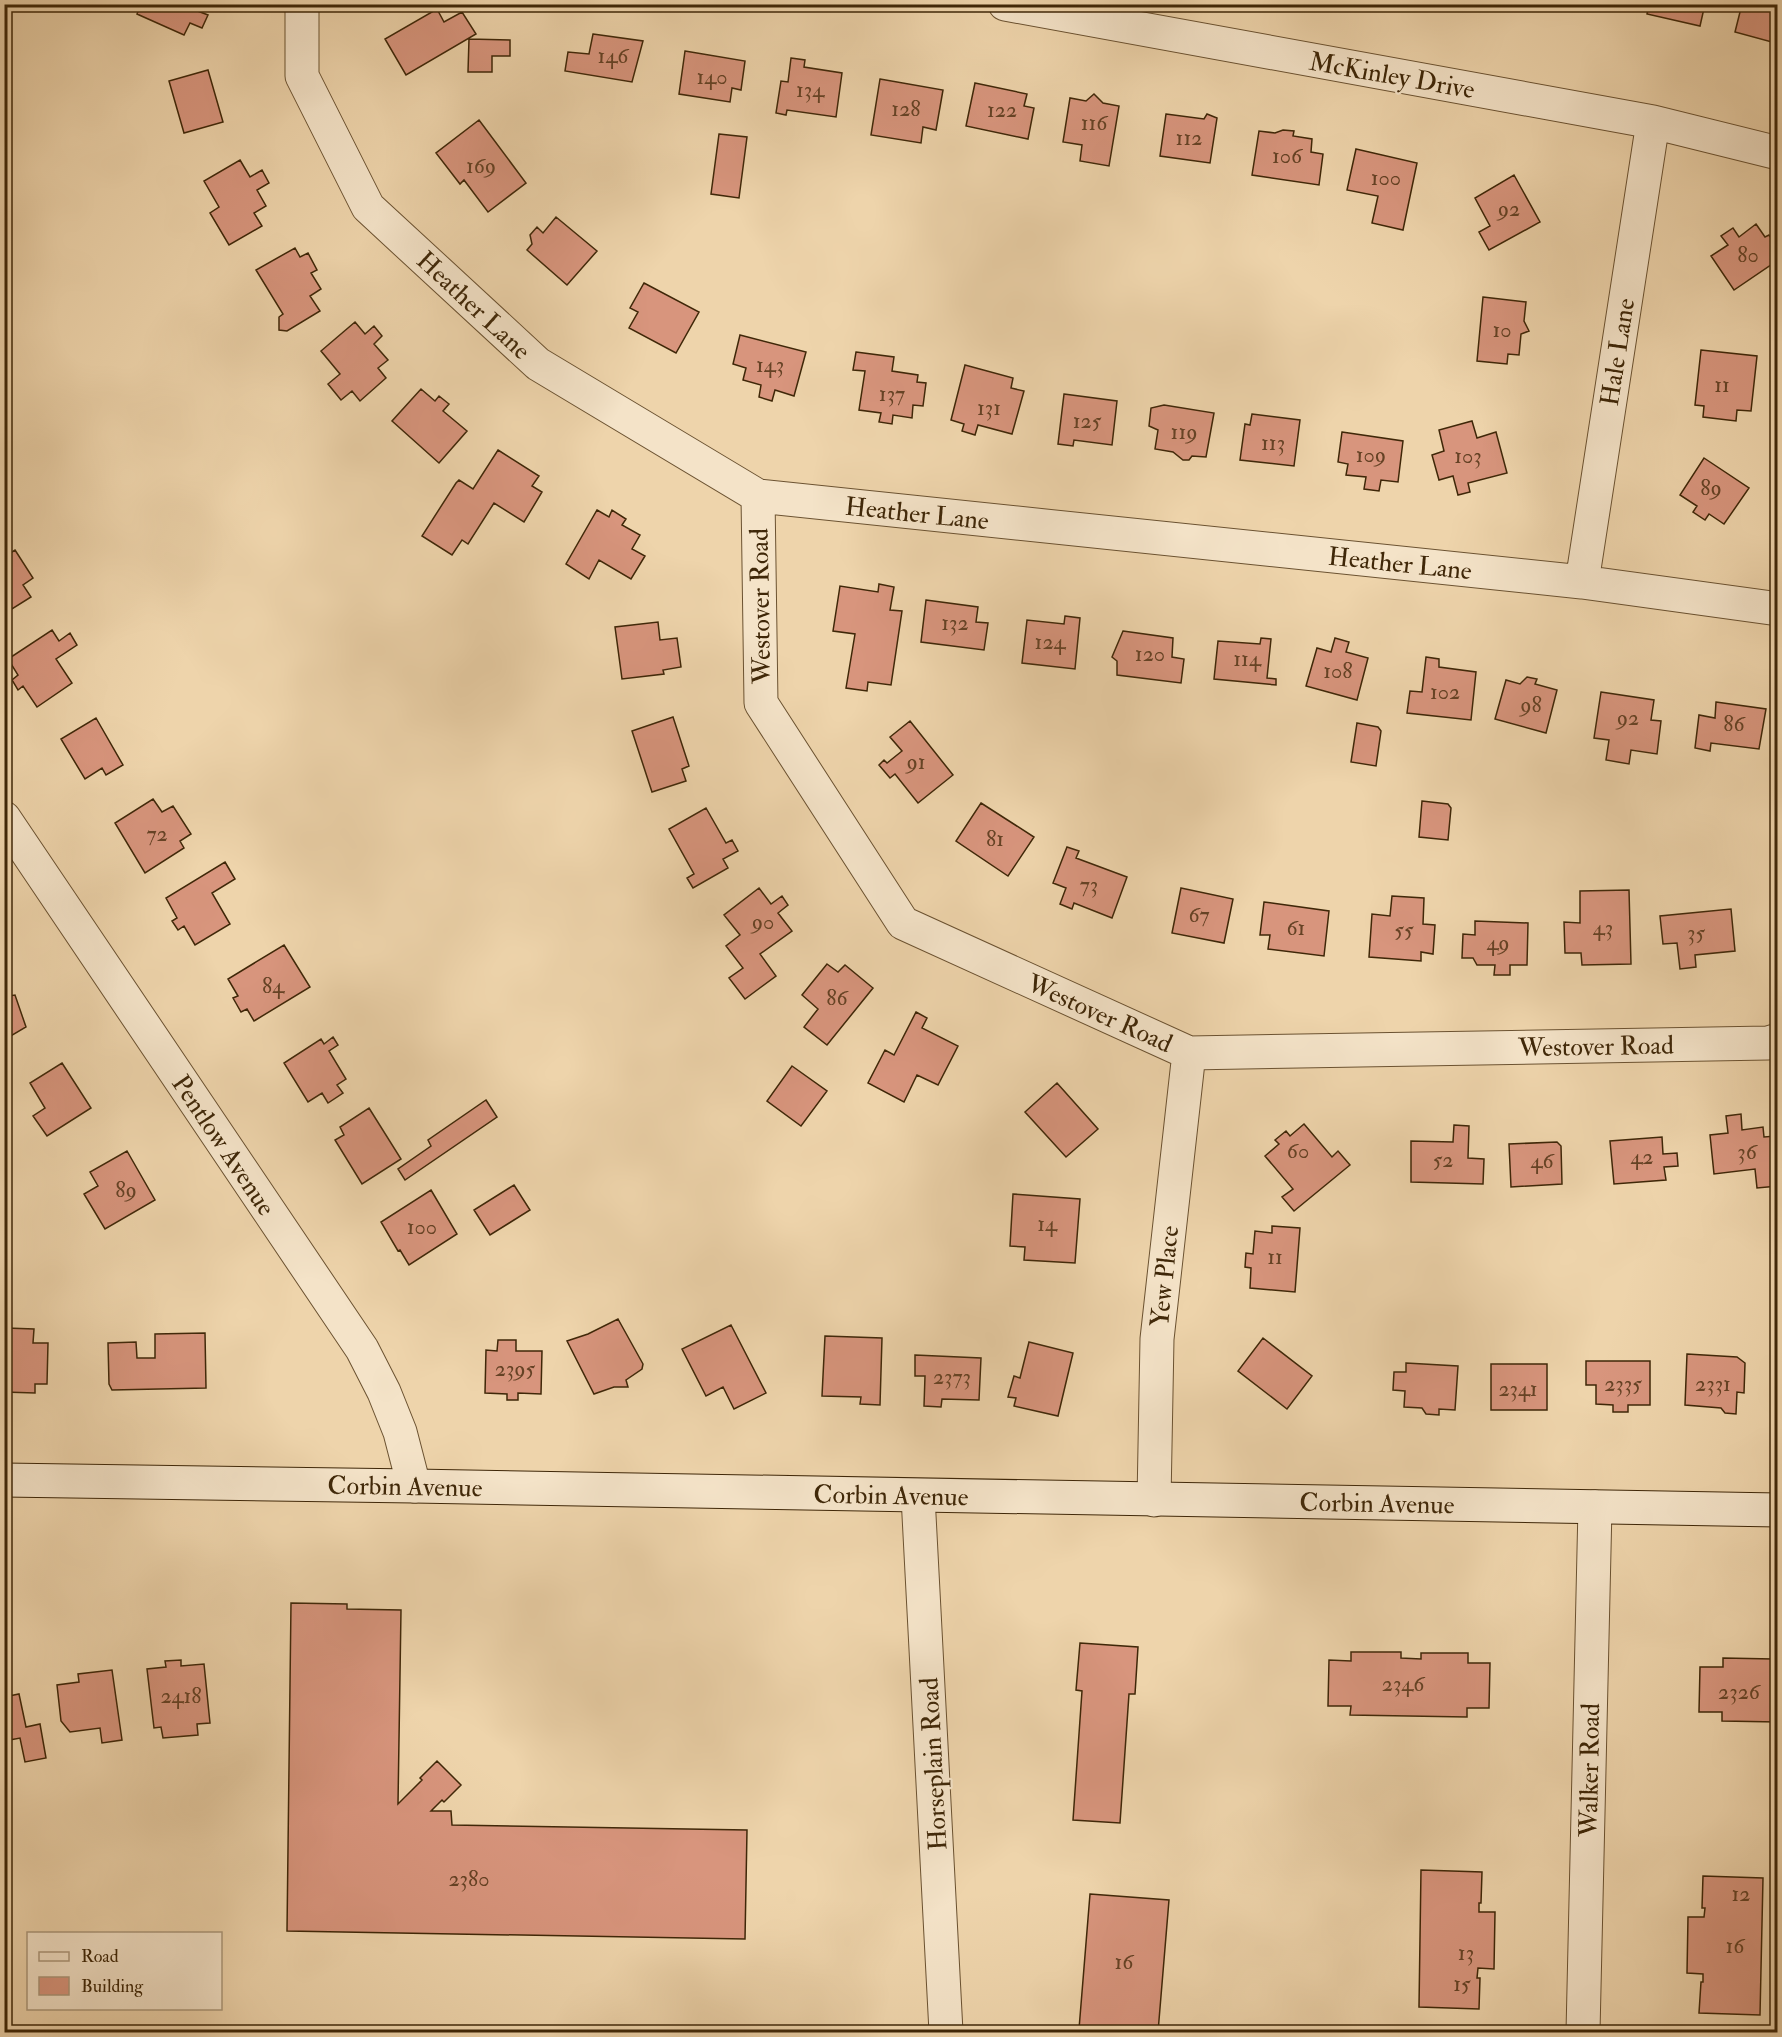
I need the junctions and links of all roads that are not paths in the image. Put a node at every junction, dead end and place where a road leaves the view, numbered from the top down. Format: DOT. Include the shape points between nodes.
graph roads {
  1 [pos="302,4"];
  2 [pos="1005,4"];
  3 [pos="1653,122"];
  4 [pos="1778,153"];
  5 [pos="759,496"];
  6 [pos="1582,582"];
  7 [pos="1778,609"];
  8 [pos="4,818"];
  9 [pos="1778,1040"];
  10 [pos="1189,1053"];
  11 [pos="4,1480"];
  12 [pos="414,1486"];
  13 [pos="918,1496"];
  14 [pos="1154,1500"];
  15 [pos="1595,1507"];
  16 [pos="1778,1510"];
  17 [pos="946,2032"];
  18 [pos="1583,2032"];
  1 -- 5 [label="street, Heather Lane" via="302,76 368,207 538,364"];
  2 -- 3 [label="street, McKinley Drive"];
  3 -- 4 [label="street, McKinley Drive"];
  3 -- 6 [label="street, Hale Lane"];
  5 -- 6 [label="street, Heather Lane"];
  5 -- 10 [label="street, Westover Road" via="761,703 903,923"];
  6 -- 7 [label="street, Heather Lane"];
  8 -- 12 [label="street, Pentlow Avenue" via="362,1350 400,1432"];
  9 -- 10 [label="street, Westover Road"];
  10 -- 14 [label="street, Yew Place" via="1157,1339"];
  11 -- 12 [label="street, Corbin Avenue"];
  12 -- 13 [label="street, Corbin Avenue"];
  13 -- 14 [label="street, Corbin Avenue"];
  13 -- 17 [label="street, Horseplain Road"];
  14 -- 15 [label="street, Corbin Avenue"];
  15 -- 16 [label="street, Corbin Avenue"];
  15 -- 18 [label="street, Walker Road"];
}
